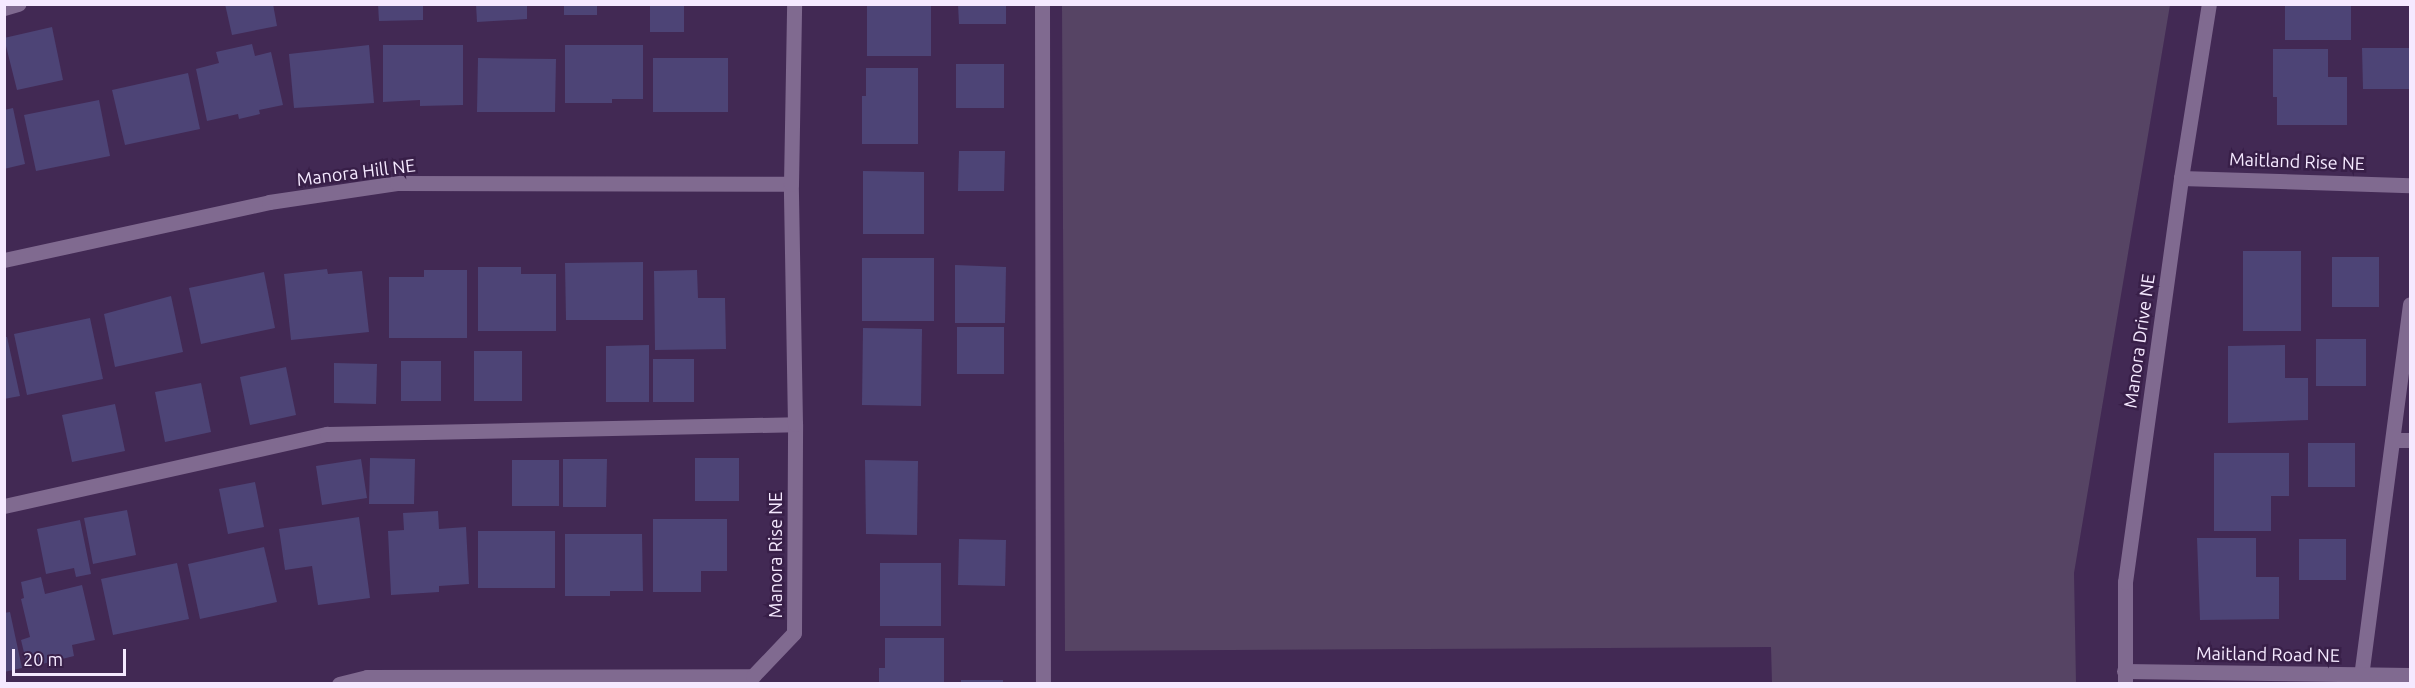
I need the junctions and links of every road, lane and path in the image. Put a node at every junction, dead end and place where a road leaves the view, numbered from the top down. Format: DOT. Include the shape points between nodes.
graph roads {
  1 [pos="18,4"];
  2 [pos="794,4"];
  3 [pos="1042,4"];
  4 [pos="2209,4"];
  5 [pos="4,8"];
  6 [pos="2181,178"];
  7 [pos="791,184"];
  8 [pos="2410,184"];
  9 [pos="4,260"];
  10 [pos="2410,304"];
  11 [pos="795,424"];
  12 [pos="2393,440"];
  13 [pos="2410,440"];
  14 [pos="4,506"];
  15 [pos="2410,675"];
  16 [pos="2124,677"];
  17 [pos="2360,680"];
  18 [pos="339,684"];
  19 [pos="1043,684"];
  1 -- 5 [label="street"];
  2 -- 7 [label="street, Manora Rise NE"];
  3 -- 19 [label="street"];
  4 -- 6 [label="street, Manora Drive NE"];
  6 -- 8 [label="street, Maitland Rise NE"];
  6 -- 16 [label="street, Manora Drive NE" via="2125,582"];
  7 -- 9 [label="street, Manora Hill NE" via="397,183 269,202"];
  7 -- 11 [label="street, Manora Rise NE"];
  10 -- 12 [label="street"];
  11 -- 14 [label="street" via="327,434"];
  11 -- 18 [label="street, Manora Rise NE" via="794,633 753,676 367,677"];
  12 -- 13 [label="street"];
  12 -- 17 [label="street"];
  15 -- 17 [label="street, Maitland Road NE"];
  16 -- 17 [label="street, Maitland Road NE"];
}
